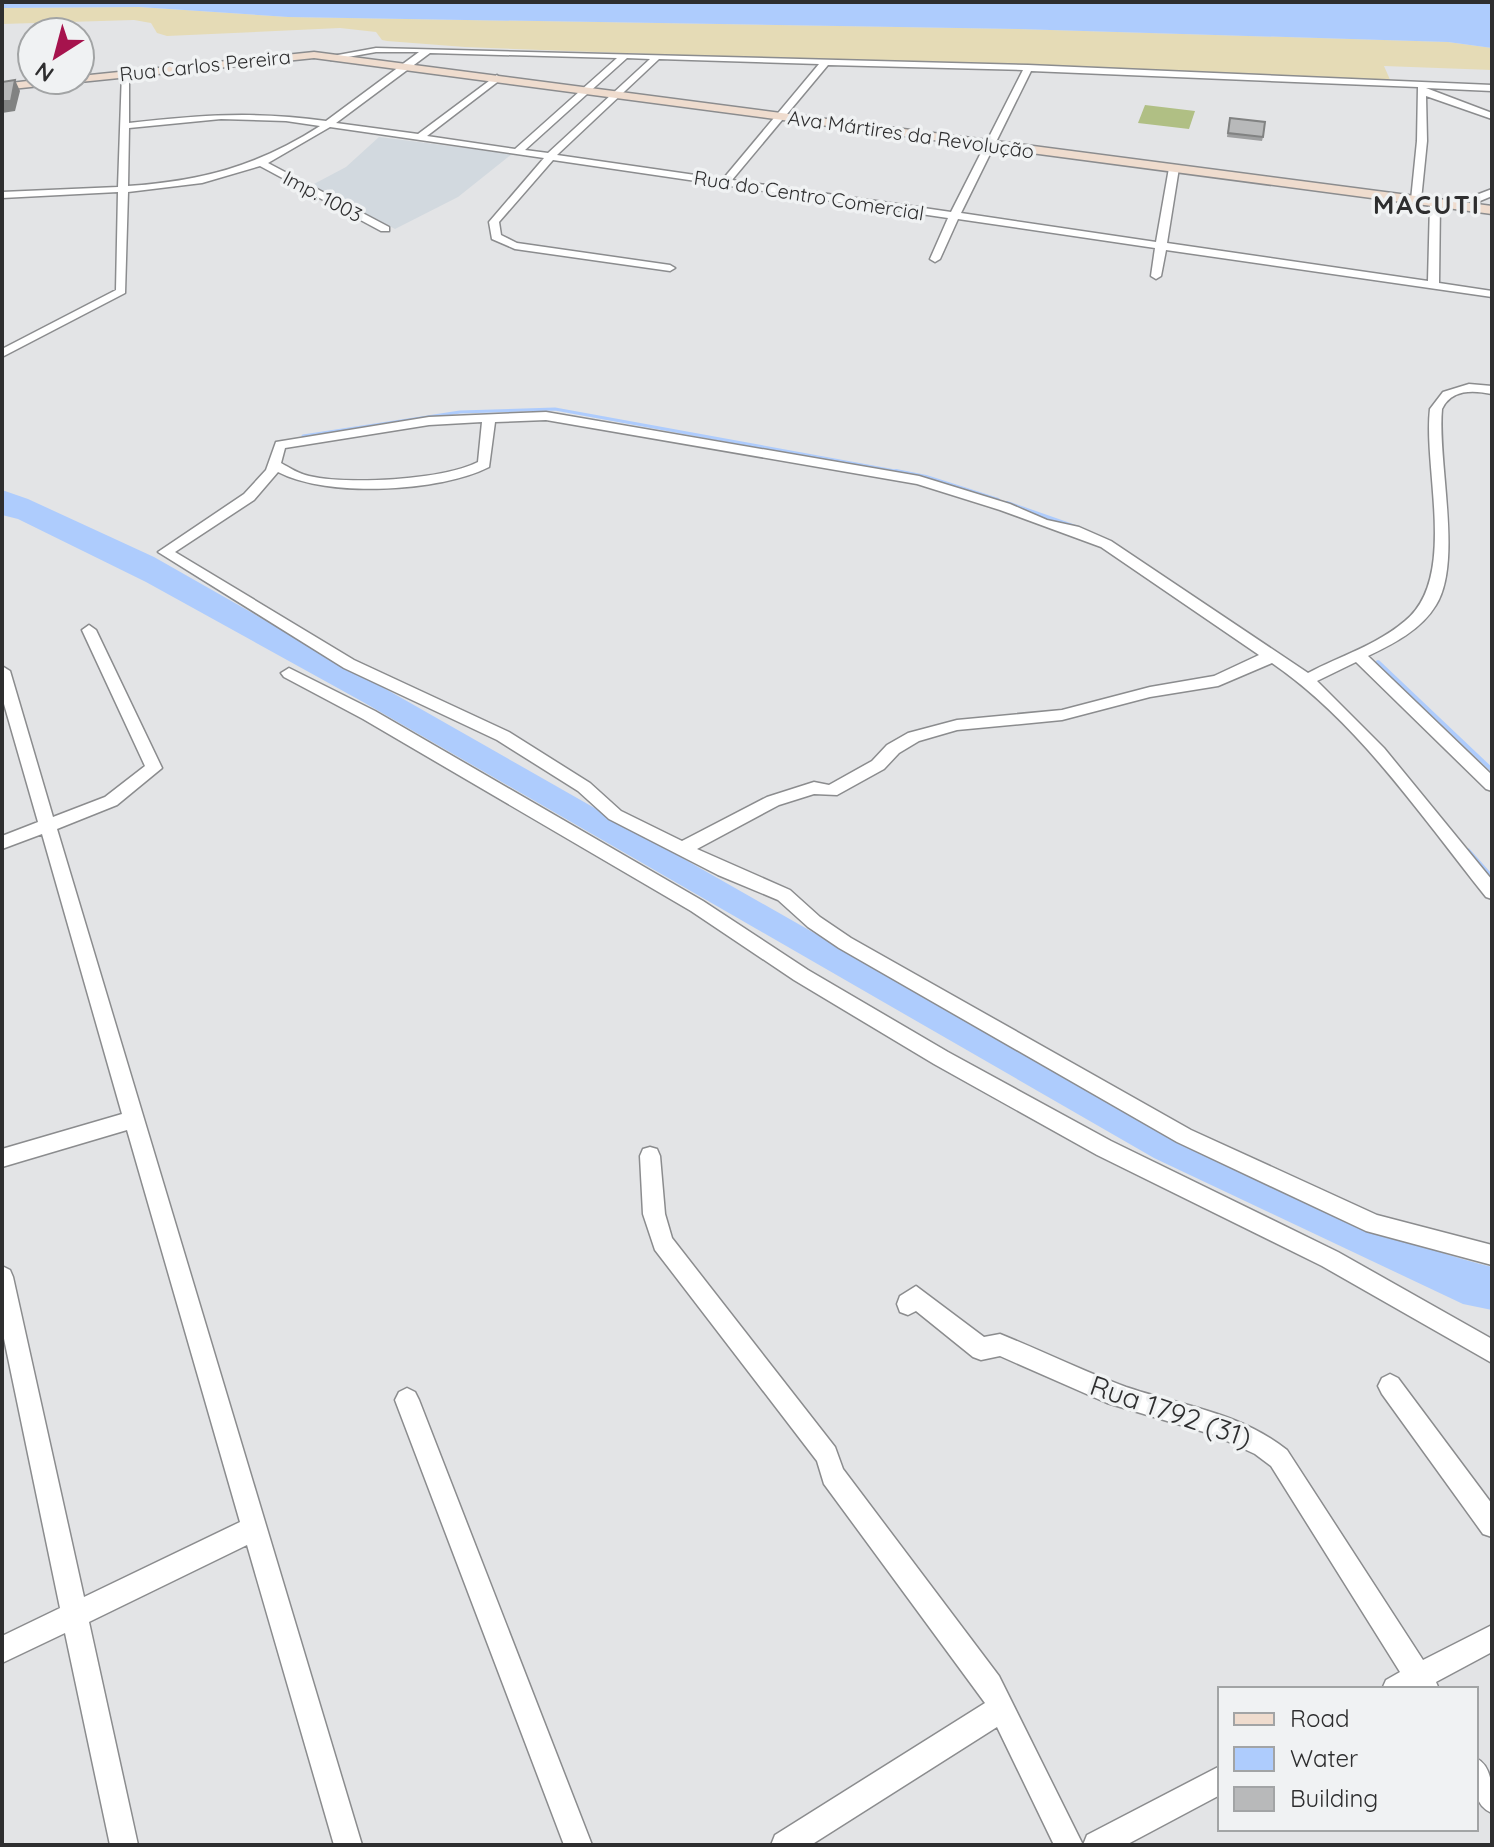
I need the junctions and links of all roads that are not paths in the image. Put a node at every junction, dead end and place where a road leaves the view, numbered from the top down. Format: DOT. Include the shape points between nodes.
graph roads {
  1 [pos="428,50"];
  2 [pos="626,55"];
  3 [pos="331,57"];
  4 [pos="657,57"];
  5 [pos="825,63"];
  6 [pos="405,66"];
  7 [pos="1028,68"];
  8 [pos="125,74"];
  9 [pos="96,77"];
  10 [pos="497,78"];
  11 [pos="1423,88"];
  12 [pos="1492,88"];
  13 [pos="588,90"];
  14 [pos="616,94"];
  15 [pos="781,116"];
  16 [pos="1492,116"];
  17 [pos="324,124"];
  18 [pos="125,126"];
  19 [pos="420,137"];
  20 [pos="992,145"];
  21 [pos="518,151"];
  22 [pos="552,157"];
  23 [pos="261,163"];
  24 [pos="1174,168"];
  25 [pos="725,182"];
  26 [pos="124,188"];
  27 [pos="1492,192"];
  28 [pos="2,195"];
  29 [pos="1416,200"];
  30 [pos="1435,203"];
  31 [pos="1474,208"];
  32 [pos="1492,210"];
  33 [pos="953,216"];
  34 [pos="385,229"];
  35 [pos="1161,247"];
  36 [pos="935,259"];
  37 [pos="670,268"];
  38 [pos="1156,276"];
  39 [pos="1433,286"];
  40 [pos="1492,294"];
  41 [pos="2,354"];
  42 [pos="1492,390"];
  43 [pos="489,419"];
  44 [pos="274,464"];
  45 [pos="89,630"];
  46 [pos="1359,656"];
  47 [pos="1275,658"];
  48 [pos="2,671"];
  49 [pos="289,673"];
  50 [pos="1307,680"];
  51 [pos="1492,785"];
  52 [pos="49,827"];
  53 [pos="2,843"];
  54 [pos="684,848"];
  55 [pos="1492,892"];
  56 [pos="136,1119"];
  57 [pos="650,1156"];
  58 [pos="2,1158"];
  59 [pos="1492,1255"];
  60 [pos="2,1277"];
  61 [pos="908,1304"];
  62 [pos="1492,1352"];
  63 [pos="1390,1386"];
  64 [pos="407,1400"];
  65 [pos="1492,1525"];
  66 [pos="255,1528"];
  67 [pos="76,1614"];
  68 [pos="1492,1638"];
  69 [pos="2,1650"];
  70 [pos="1413,1685"];
  71 [pos="1002,1708"];
  72 [pos="1478,1775"];
  73 [pos="1218,1781"];
  74 [pos="1492,1799"];
  75 [pos="124,1845"];
  76 [pos="348,1845"];
  77 [pos="578,1845"];
  78 [pos="785,1845"];
  79 [pos="1069,1845"];
  80 [pos="1097,1845"];
  1 -- 2 [label="street"];
  1 -- 3 [label="street"];
  1 -- 6 [label="street"];
  2 -- 4 [label="street"];
  2 -- 13 [label="street"];
  3 -- 6 [label="street, Ava Mártires da Revolução"];
  3 -- 8 [label="street, Rua Carlos Pereira" via="286,56"];
  4 -- 5 [label="street"];
  4 -- 14 [label="street"];
  5 -- 7 [label="street"];
  5 -- 15 [label="street"];
  6 -- 10 [label="street, Ava Mártires da Revolução"];
  6 -- 17 [label="street"];
  7 -- 11 [label="street"];
  7 -- 20 [label="street"];
  8 -- 9 [label="street, Rua Carlos Pereira"];
  8 -- 18 [label="street"];
  10 -- 13 [label="street, Ava Mártires da Revolução"];
  10 -- 19 [label="street"];
  11 -- 12 [label="street"];
  11 -- 16 [label="street"];
  11 -- 29 [label="street"];
  13 -- 14 [label="street, Ava Mártires da Revolução"];
  13 -- 21 [label="street"];
  14 -- 15 [label="street, Ava Mártires da Revolução"];
  14 -- 22 [label="street"];
  15 -- 20 [label="street, Ava Mártires da Revolução"];
  15 -- 25 [label="street"];
  17 -- 18 [label="street, Rua do Centro Comercial" via="250,116"];
  17 -- 19 [label="street, Rua do Centro Comercial"];
  17 -- 23 [label="street"];
  18 -- 26 [label="street"];
  19 -- 21 [label="street, Rua do Centro Comercial"];
  20 -- 24 [label="street, Ava Mártires da Revolução"];
  20 -- 33 [label="street"];
  21 -- 22 [label="street, Rua do Centro Comercial"];
  22 -- 25 [label="street, Rua do Centro Comercial"];
  22 -- 37 [label="street" via="494,222 496,237 515,246"];
  23 -- 26 [label="street" via="207,178"];
  23 -- 34 [label="street, Imp. 1003"];
  24 -- 29 [label="street, Ava Mártires da Revolução"];
  24 -- 35 [label="street"];
  25 -- 33 [label="street, Rua do Centro Comercial"];
  26 -- 28 [label="street"];
  26 -- 41 [label="street" via="121,291"];
  27 -- 31 [label="street" via="1475,199"];
  29 -- 30 [label="street, Ava Mártires da Revolução"];
  30 -- 31 [label="street, Ava Mártires da Revolução"];
  30 -- 39 [label="street"];
  31 -- 32 [label="street, Ava Mártires da Revolução"];
  33 -- 35 [label="street, Rua do Centro Comercial"];
  33 -- 36 [label="street"];
  35 -- 38 [label="street"];
  35 -- 39 [label="street, Rua do Centro Comercial"];
  39 -- 40 [label="street, Rua do Centro Comercial"];
  42 -- 46 [label="street" via="1453,390 1437,407 1440,514 1432,602 1407,627"];
  43 -- 44 [label="street" via="417,423 285,443"];
  43 -- 44 [label="street" via="484,464 463,474 352,484 305,479"];
  43 -- 47 [label="street" via="546,416 919,480 1097,540"];
  44 -- 54 [label="street" via="249,497 165,552 349,664 503,736 584,787 615,815"];
  45 -- 52 [label="street" via="154,768 111,801"];
  46 -- 50 [label="street"];
  46 -- 51 [label="street"];
  47 -- 50 [label="street"];
  47 -- 54 [label="street" via="1218,681 1062,715 957,725 914,737 831,791 814,788 773,801"];
  48 -- 52 [label="street"];
  49 -- 62 [label="street" via="697,906 930,1052 1104,1148 1330,1259"];
  50 -- 55 [label="street" via="1378,752"];
  52 -- 53 [label="street"];
  52 -- 56 [label="street"];
  54 -- 59 [label="street" via="784,895 845,943 1184,1136 1374,1224"];
  56 -- 58 [label="street"];
  56 -- 66 [label="street"];
  57 -- 71 [label="street" via="654,1214 663,1243 827,1455 833,1475"];
  60 -- 67 [label="street"];
  61 -- 70 [label="street, Rua 1792 (31)" via="916,1297 981,1349 1000,1345 1144,1404 1258,1439 1279,1458"];
  63 -- 65 [label="street"];
  64 -- 77 [label="street"];
  66 -- 67 [label="street"];
  66 -- 76 [label="street"];
  67 -- 69 [label="street"];
  67 -- 75 [label="street"];
  68 -- 70 [label="street"];
  71 -- 78 [label="street"];
  71 -- 79 [label="street"];
  72 -- 74 [label="street"];
  73 -- 80 [label="street"];
}
